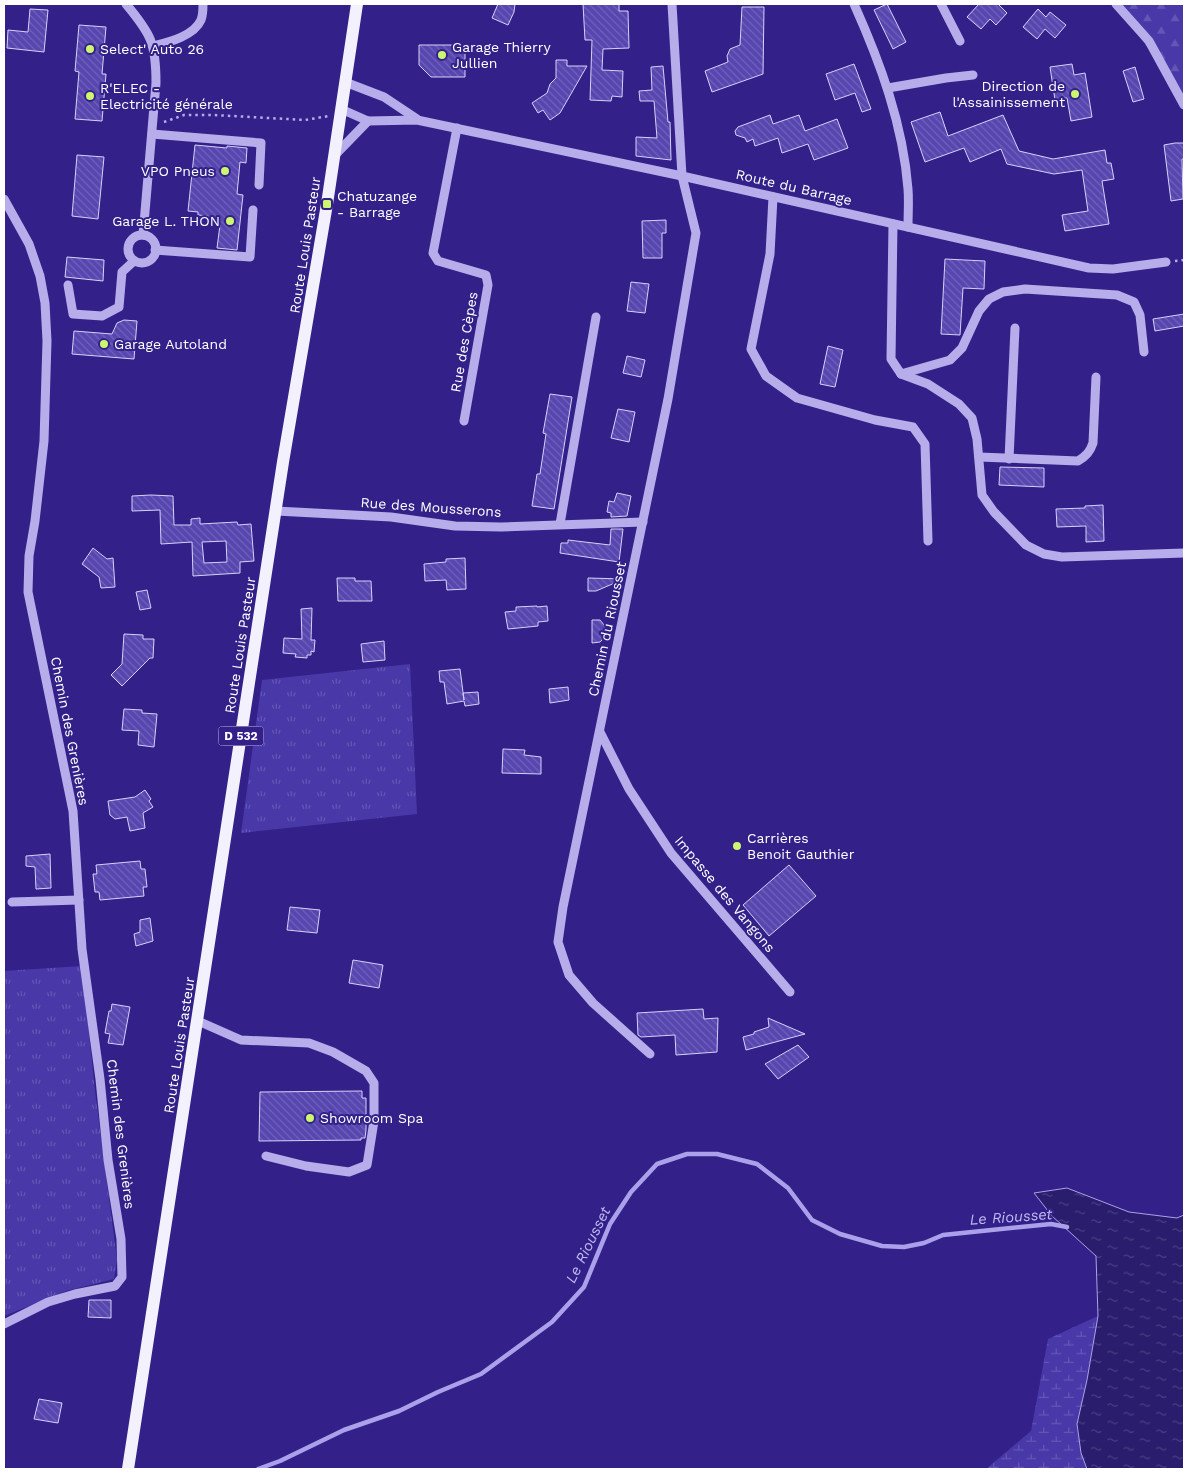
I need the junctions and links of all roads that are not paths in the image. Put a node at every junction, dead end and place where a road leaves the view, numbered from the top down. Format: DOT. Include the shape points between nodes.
graph roads {
  1 [pos="126,4"];
  2 [pos="203,4"];
  3 [pos="357,4"];
  4 [pos="672,4"];
  5 [pos="854,4"];
  6 [pos="940,4"];
  7 [pos="1116,4"];
  8 [pos="960,41"];
  9 [pos="153,46"];
  10 [pos="973,75"];
  11 [pos="345,82"];
  12 [pos="888,88"];
  13 [pos="1184,105"];
  14 [pos="340,112"];
  15 [pos="417,120"];
  16 [pos="368,121"];
  17 [pos="457,128"];
  18 [pos="152,131"];
  19 [pos="334,156"];
  20 [pos="682,176"];
  21 [pos="259,185"];
  22 [pos="773,197"];
  23 [pos="4,199"];
  24 [pos="253,210"];
  25 [pos="893,224"];
  26 [pos="908,227"];
  27 [pos="143,235"];
  28 [pos="155,250"];
  29 [pos="134,261"];
  30 [pos="1166,262"];
  31 [pos="68,285"];
  32 [pos="596,318"];
  33 [pos="1015,328"];
  34 [pos="1144,352"];
  35 [pos="901,374"];
  36 [pos="1096,377"];
  37 [pos="464,421"];
  38 [pos="979,457"];
  39 [pos="1009,459"];
  40 [pos="276,510"];
  41 [pos="644,522"];
  42 [pos="560,524"];
  43 [pos="928,541"];
  44 [pos="1184,553"];
  45 [pos="600,732"];
  46 [pos="79,900"];
  47 [pos="12,902"];
  48 [pos="790,992"];
  49 [pos="198,1021"];
  50 [pos="650,1054"];
  51 [pos="266,1156"];
  52 [pos="4,1324"];
  53 [pos="128,1469"];
  1 -- 9 [label="street" via="144,26"];
  2 -- 9 [label="street" via="201,19 194,30"];
  3 -- 11 [label="main road, Route Louis Pasteur / D 532"];
  4 -- 20 [label="street, Chemin du Riousset"];
  5 -- 12 [label="street"];
  6 -- 8 [label="street"];
  7 -- 13 [label="street" via="1149,41"];
  9 -- 18 [label="street" via="156,83"];
  10 -- 12 [label="street"];
  11 -- 14 [label="main road, Route Louis Pasteur / D 532"];
  11 -- 15 [label="street, Route du Barrage" via="384,97"];
  12 -- 26 [label="street" via="901,138 908,189"];
  14 -- 16 [label="street, Route du Barrage"];
  14 -- 19 [label="main road, Route Louis Pasteur / D 532"];
  15 -- 16 [label="street, Route du Barrage"];
  15 -- 17 [label="street, Route du Barrage"];
  16 -- 19 [label="street"];
  17 -- 20 [label="street, Route du Barrage"];
  17 -- 37 [label="street, Rue des Cèpes" via="433,253 438,261 486,275 488,285"];
  18 -- 21 [label="street" via="261,143"];
  18 -- 27 [label="street"];
  19 -- 40 [label="main road, Route Louis Pasteur / D 532"];
  20 -- 22 [label="street, Route du Barrage"];
  20 -- 41 [label="street, Chemin du Riousset" via="696,233"];
  22 -- 25 [label="street, Route du Barrage"];
  22 -- 43 [label="street" via="770,254 751,349 766,376 797,398 913,427 925,444"];
  23 -- 46 [label="street, Chemin des Grenières" via="29,244 45,303 48,342 44,440 29,556 28,592 73,811"];
  24 -- 28 [label="street" via="250,257"];
  25 -- 26 [label="street, Route du Barrage"];
  25 -- 35 [label="street" via="891,359"];
  26 -- 30 [label="street, Route du Barrage" via="1089,268 1112,269"];
  27 -- 28 [label="street" via="150,237"];
  27 -- 29 [label="street" via="134,237 128,244 128,253"];
  28 -- 29 [label="street" via="148,261"];
  29 -- 31 [label="street" via="122,272 119,307 102,316 73,314"];
  32 -- 42 [label="street"];
  33 -- 39 [label="street"];
  34 -- 35 [label="street" via="1140,315 1134,302 1118,295 1025,290 1002,292 978,311 962,348 950,360"];
  35 -- 38 [label="street" via="928,384 959,404 972,418"];
  36 -- 39 [label="street" via="1090,452 1078,461"];
  38 -- 39 [label="street"];
  38 -- 44 [label="street" via="982,495 1026,545 1044,554 1062,557"];
  40 -- 42 [label="street, Rue des Mousserons" via="391,517 455,526"];
  40 -- 49 [label="main road, Route Louis Pasteur / D 532"];
  41 -- 42 [label="street, Rue des Mousserons"];
  41 -- 45 [label="street, Chemin du Riousset"];
  45 -- 48 [label="street, Impasse des Vangons" via="629,788 671,853"];
  45 -- 50 [label="street, Chemin du Riousset" via="558,942 569,975 593,1003"];
  46 -- 47 [label="street"];
  46 -- 52 [label="street, Chemin des Grenières" via="108,1160 121,1239 122,1277 115,1286 48,1302"];
  49 -- 51 [label="street" via="241,1040 309,1042 366,1071 374,1083 374,1121 367,1165 349,1172"];
  49 -- 53 [label="main road, Route Louis Pasteur / D 532"];
}
